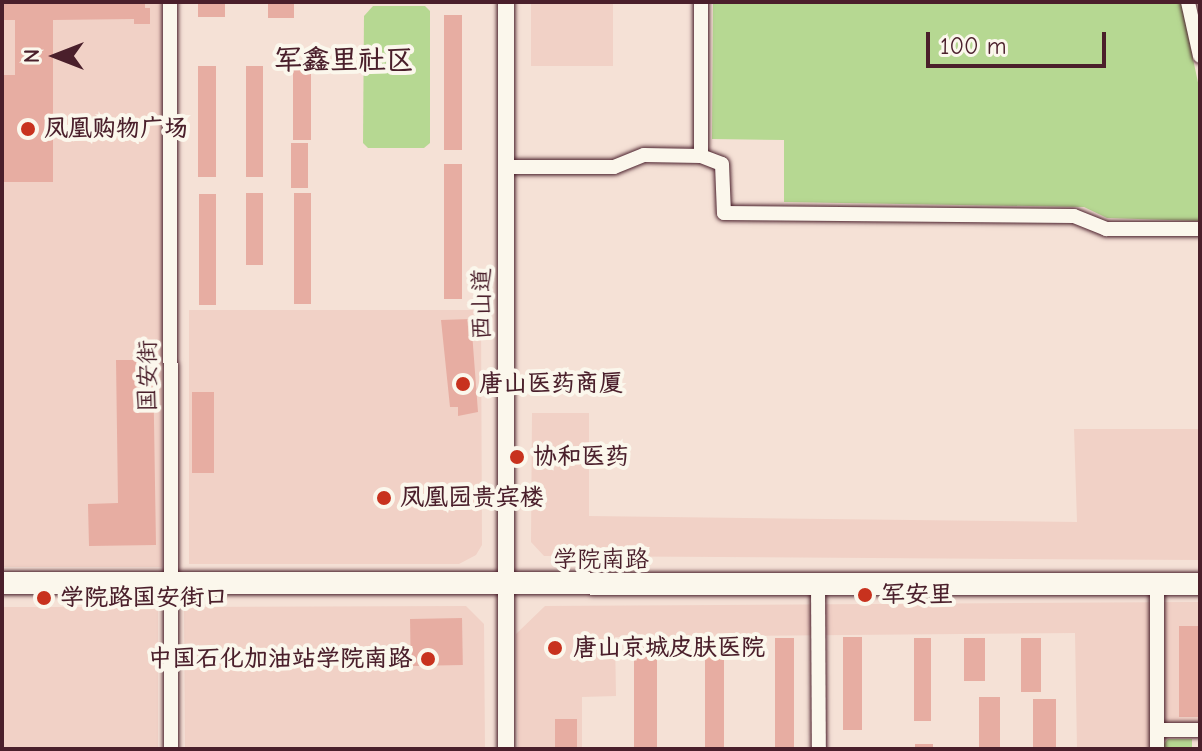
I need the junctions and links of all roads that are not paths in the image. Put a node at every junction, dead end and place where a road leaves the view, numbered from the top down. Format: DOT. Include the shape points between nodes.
graph roads {
  1 [pos="170,2"];
  2 [pos="179,2"];
  3 [pos="506,2"];
  4 [pos="701,2"];
  5 [pos="1188,2"];
  6 [pos="1200,56"];
  7 [pos="701,156"];
  8 [pos="506,167"];
  9 [pos="1200,229"];
  10 [pos="2,583"];
  11 [pos="175,583"];
  12 [pos="818,584"];
  13 [pos="1157,584"];
  14 [pos="1200,584"];
  15 [pos="506,586"];
  16 [pos="1157,730"];
  17 [pos="1200,730"];
  18 [pos="171,749"];
  19 [pos="179,749"];
  20 [pos="506,749"];
  21 [pos="819,749"];
  22 [pos="1157,749"];
  1 -- 11 [label="street, 国安街"];
  2 -- 11 [label="street, 国安街"];
  3 -- 8 [label="street, 西山道"];
  4 -- 7 [label="street"];
  5 -- 6 [label="street"];
  7 -- 8 [label="street" via="644,155 614,167"];
  7 -- 9 [label="street" via="722,164 724,213 1074,216 1106,229"];
  8 -- 15 [label="street, 西山道"];
  10 -- 11 [label="main road, 学院南路"];
  11 -- 15 [label="main road, 学院南路"];
  11 -- 18 [label="street, 国安街"];
  11 -- 19 [label="street, 国安街"];
  12 -- 13 [label="main road, 学院南路"];
  12 -- 15 [label="main road, 学院南路"];
  12 -- 21 [label="street"];
  13 -- 14 [label="main road, 学院南路"];
  13 -- 16 [label="street"];
  15 -- 20 [label="street, 西山道"];
  16 -- 17 [label="street"];
  16 -- 22 [label="street"];
}
